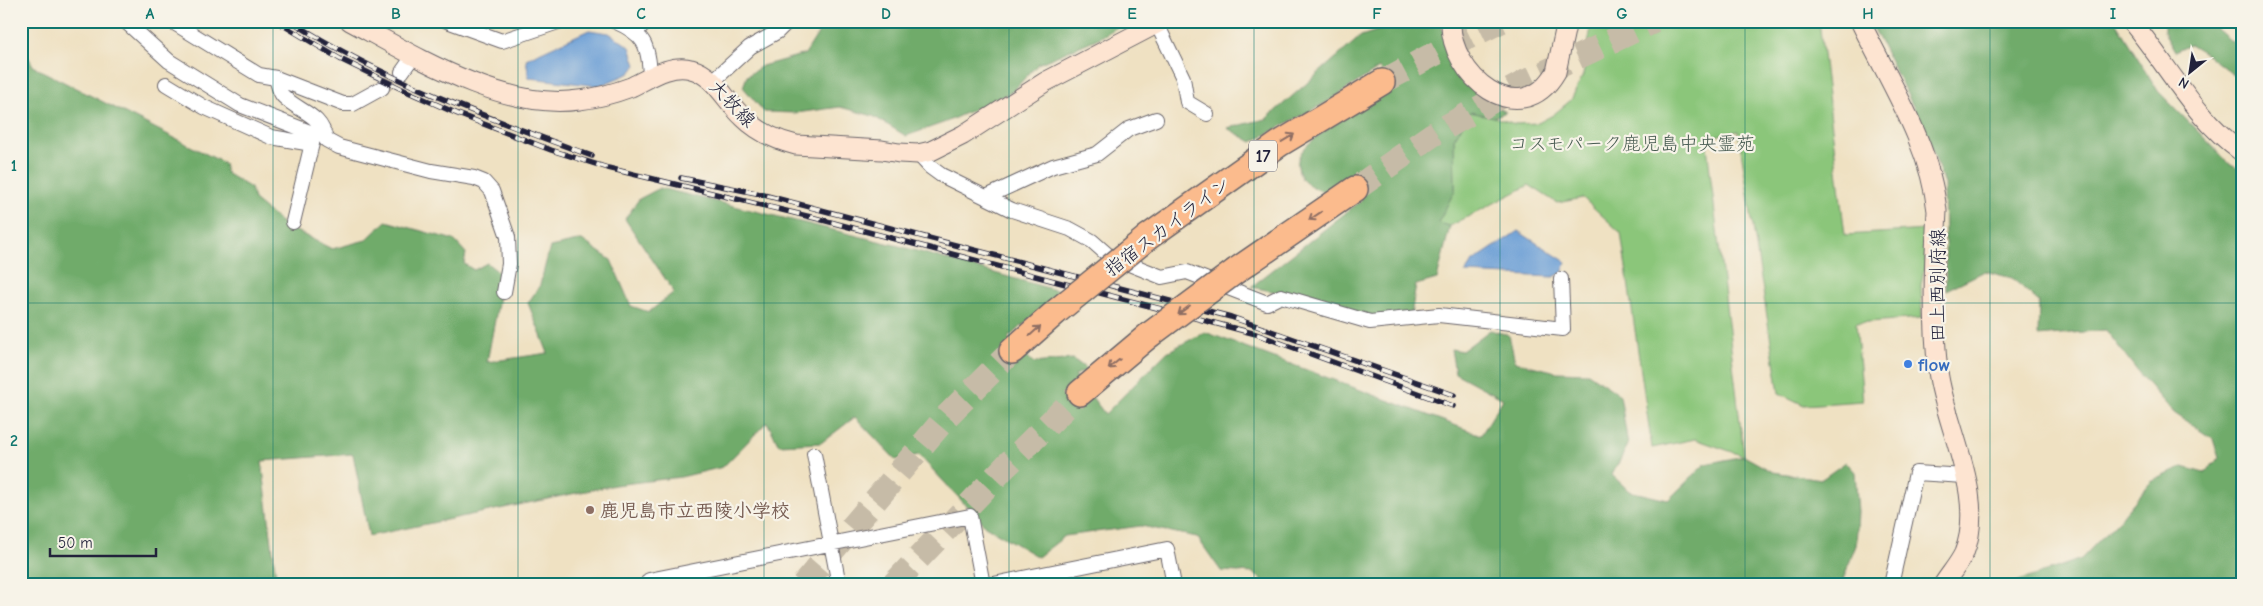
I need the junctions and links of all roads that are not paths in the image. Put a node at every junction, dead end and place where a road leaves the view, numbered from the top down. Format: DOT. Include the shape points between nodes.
graph roads {
  1 [pos="125,21"];
  2 [pos="171,21"];
  3 [pos="350,21"];
  4 [pos="561,21"];
  5 [pos="614,21"];
  6 [pos="646,21"];
  7 [pos="788,21"];
  8 [pos="1451,21"];
  9 [pos="1567,21"];
  10 [pos="1860,21"];
  11 [pos="2131,21"];
  12 [pos="452,22"];
  13 [pos="1159,22"];
  14 [pos="636,32"];
  15 [pos="414,55"];
  16 [pos="402,72"];
  17 [pos="650,77"];
  18 [pos="276,78"];
  19 [pos="712,81"];
  20 [pos="1382,82"];
  21 [pos="166,84"];
  22 [pos="382,88"];
  23 [pos="1207,114"];
  24 [pos="1156,119"];
  25 [pos="318,140"];
  26 [pos="2242,152"];
  27 [pos="918,154"];
  28 [pos="1355,189"];
  29 [pos="986,197"];
  30 [pos="293,222"];
  31 [pos="1561,278"];
  32 [pos="504,292"];
  33 [pos="1012,351"];
  34 [pos="1080,393"];
  35 [pos="814,454"];
  36 [pos="1965,476"];
  37 [pos="831,544"];
  38 [pos="650,585"];
  39 [pos="839,585"];
  40 [pos="983,585"];
  41 [pos="989,585"];
  42 [pos="1174,585"];
  43 [pos="1891,585"];
  44 [pos="1943,585"];
  1 -- 25 [label="street" via="169,61 240,105"];
  2 -- 18 [label="street" via="259,75"];
  3 -- 15 [label="street, 大牧線"];
  4 -- 12 [label="street" via="502,41"];
  5 -- 14 [label="street"];
  6 -- 14 [label="street"];
  7 -- 19 [label="street" via="777,32 750,47"];
  8 -- 9 [label="street" via="1455,50 1464,67 1490,92 1507,98 1523,98 1537,93 1552,79"];
  10 -- 36 [label="street, 田上西別府線" via="1924,154 1935,195 1938,372"];
  11 -- 26 [label="street" via="2200,115"];
  13 -- 23 [label="street" via="1183,78 1187,102"];
  13 -- 27 [label="street, 大牧線" via="1045,82 946,145"];
  14 -- 17 [label="street" via="650,58"];
  15 -- 16 [label="street"];
  15 -- 17 [label="street, 大牧線" via="514,96 558,102 604,95"];
  17 -- 19 [label="street, 大牧線" via="690,68"];
  18 -- 22 [label="street" via="342,104 353,104"];
  18 -- 25 [label="street" via="282,95 323,127"];
  19 -- 27 [label="street, 大牧線" via="742,117 781,141 796,145"];
  33 -- 20 [label="highway, 指宿スカイライン / 17, one-way, bridge" via="1148,237 1279,144"];
  21 -- 25 [label="street" via="204,107 271,137"];
  24 -- 29 [label="street" via="1129,129 1097,154 1053,166"];
  25 -- 30 [label="street"];
  25 -- 32 [label="street" via="484,182 492,191 508,236 509,264"];
  27 -- 29 [label="street" via="941,175"];
  28 -- 34 [label="highway, one-way, bridge" via="1148,336"];
  29 -- 31 [label="street" via="1012,210 1070,229 1110,256 1162,277 1187,272 1267,303 1281,296 1370,322 1439,315 1563,329"];
  35 -- 37 [label="street"];
  36 -- 43 [label="street" via="1916,473"];
  36 -- 44 [label="street, 田上西別府線" via="1970,502 1969,531 1964,553"];
  37 -- 38 [label="street" via="649,580"];
  37 -- 39 [label="street"];
  37 -- 40 [label="street" via="970,516"];
  41 -- 42 [label="street" via="1167,549"];
}
